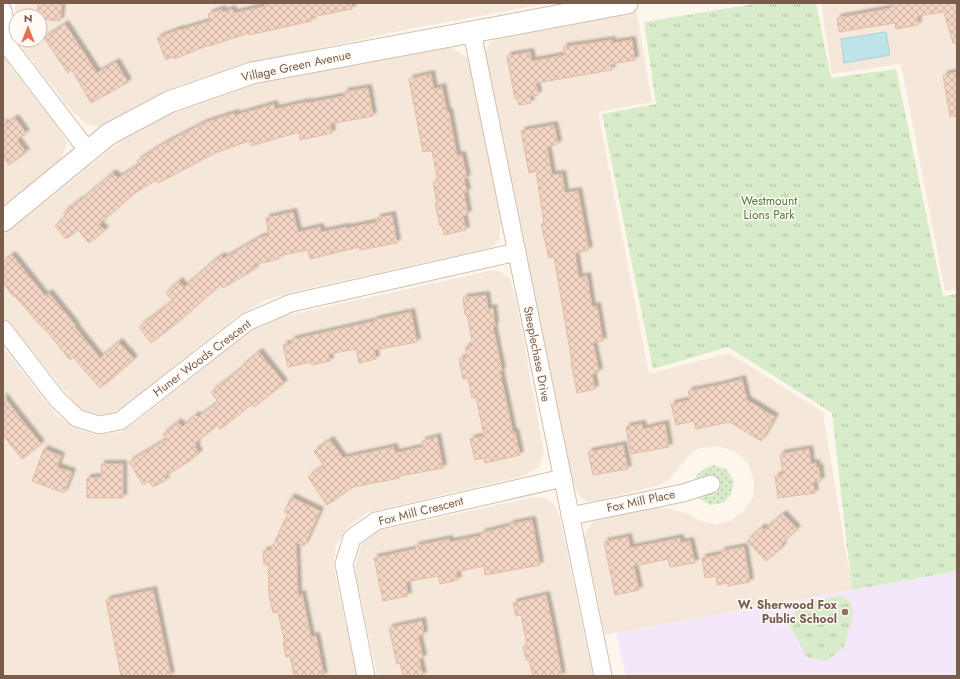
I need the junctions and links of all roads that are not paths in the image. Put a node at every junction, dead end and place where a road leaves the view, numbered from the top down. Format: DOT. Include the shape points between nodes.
graph roads {
  1 [pos="627,3"];
  2 [pos="3,11"];
  3 [pos="472,32"];
  4 [pos="88,151"];
  5 [pos="3,221"];
  6 [pos="517,252"];
  7 [pos="3,329"];
  8 [pos="563,478"];
  9 [pos="711,484"];
  10 [pos="570,516"];
  11 [pos="366,676"];
  12 [pos="603,676"];
  1 -- 3 [label="street, Village Green Avenue"];
  2 -- 4 [label="street" via="10,48"];
  3 -- 4 [label="street, Village Green Avenue" via="252,74 169,102 109,134"];
  3 -- 6 [label="street, Steeplechase Drive"];
  4 -- 5 [label="street, Village Green Avenue"];
  6 -- 7 [label="street, Huner Woods Crescent" via="291,303 247,322 120,421 99,425 77,418 57,399"];
  6 -- 8 [label="street, Steeplechase Drive"];
  8 -- 10 [label="street, Steeplechase Drive"];
  8 -- 11 [label="street, Fox Mill Crescent" via="376,521 352,538 344,564"];
  9 -- 10 [label="street, Fox Mill Place" via="683,493"];
  10 -- 12 [label="street, Steeplechase Drive"];
}
